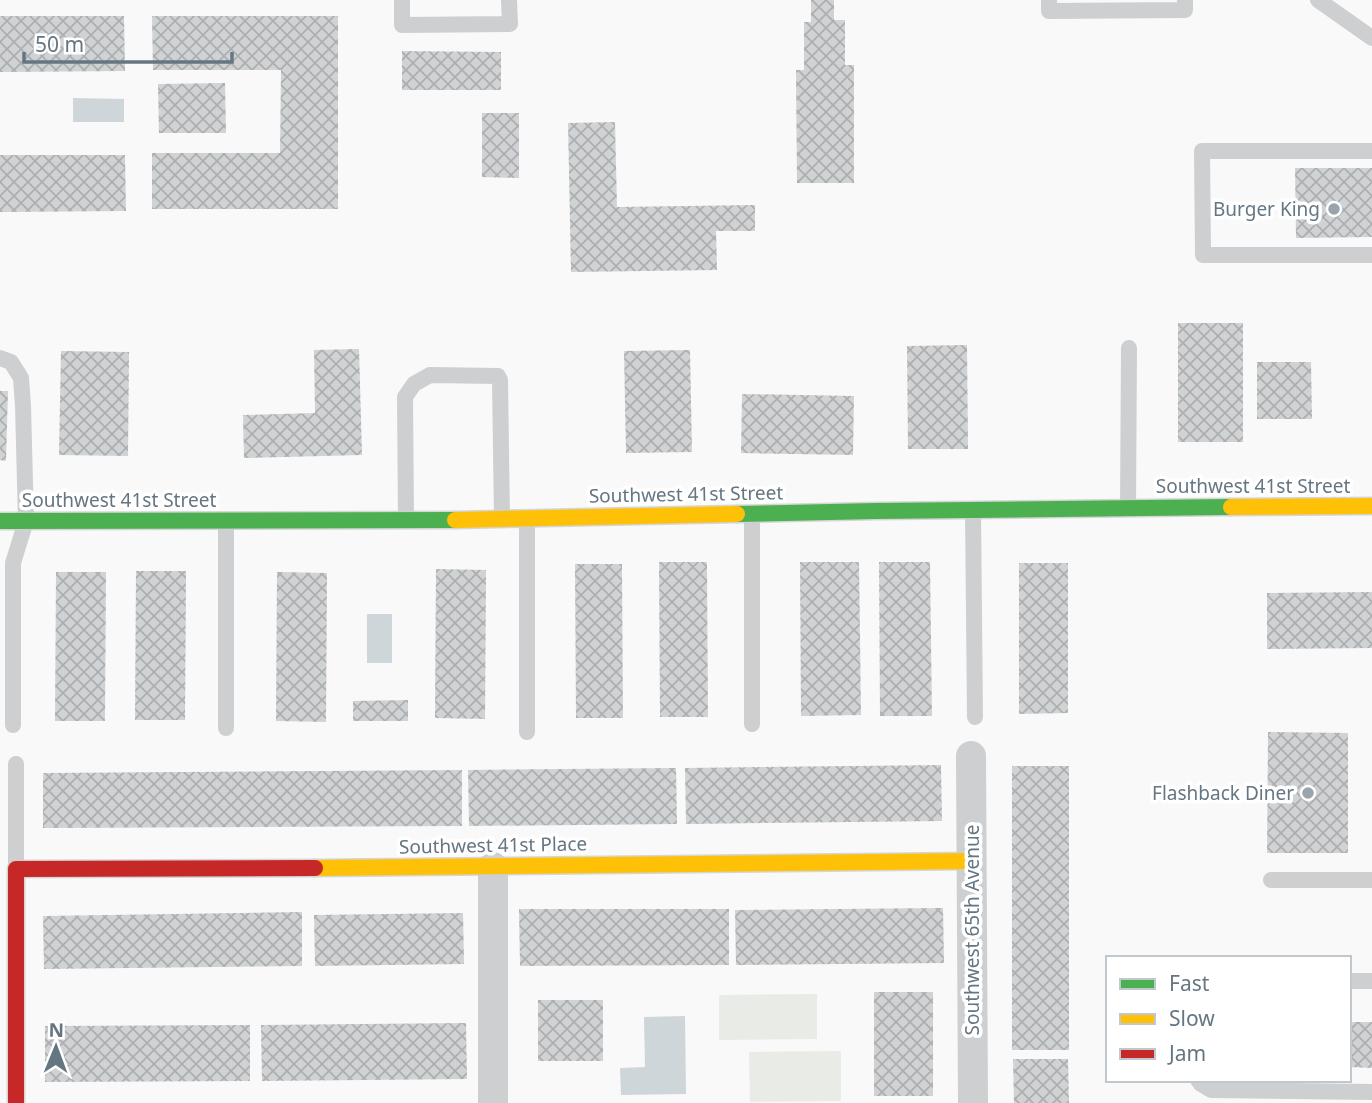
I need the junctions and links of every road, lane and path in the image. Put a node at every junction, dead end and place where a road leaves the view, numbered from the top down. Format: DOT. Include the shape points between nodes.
graph roads {
  1 [pos="402,0"];
  2 [pos="509,0"];
  3 [pos="1049,0"];
  4 [pos="1185,0"];
  5 [pos="1318,0"];
  6 [pos="1372,38"];
  7 [pos="1372,151"];
  8 [pos="1372,255"];
  9 [pos="1129,348"];
  10 [pos="0,358"];
  11 [pos="1372,506"];
  12 [pos="1128,508"];
  13 [pos="973,510"];
  14 [pos="752,514"];
  15 [pos="527,519"];
  16 [pos="406,520"];
  17 [pos="502,520"];
  18 [pos="0,521"];
  19 [pos="26,521"];
  20 [pos="226,521"];
  21 [pos="975,717"];
  22 [pos="752,724"];
  23 [pos="13,725"];
  24 [pos="226,728"];
  25 [pos="527,732"];
  26 [pos="971,756"];
  27 [pos="16,764"];
  28 [pos="971,861"];
  29 [pos="493,867"];
  30 [pos="16,869"];
  31 [pos="1271,880"];
  32 [pos="1372,880"];
  33 [pos="1351,981"];
  34 [pos="1372,981"];
  35 [pos="1200,1082"];
  36 [pos="1372,1092"];
  37 [pos="16,1103"];
  38 [pos="494,1103"];
  39 [pos="973,1103"];
  1 -- 2 [label="lane" via="402,25 416,25 510,24"];
  3 -- 4 [label="lane" via="1049,12 1185,10"];
  5 -- 6 [label="lane"];
  7 -- 8 [label="lane" via="1202,151 1203,255"];
  9 -- 12 [label="lane"];
  10 -- 19 [label="lane" via="10,362 21,378"];
  11 -- 12 [label="street, Southwest 41st Street"];
  12 -- 13 [label="street, Southwest 41st Street"];
  13 -- 14 [label="street, Southwest 41st Street"];
  13 -- 21 [label="lane"];
  14 -- 15 [label="street, Southwest 41st Street"];
  14 -- 22 [label="lane"];
  15 -- 17 [label="street, Southwest 41st Street"];
  15 -- 25 [label="lane"];
  16 -- 17 [label="street, Southwest 41st Street"];
  16 -- 17 [label="lane" via="405,397 414,384 430,375 498,376 500,380"];
  16 -- 20 [label="street, Southwest 41st Street"];
  18 -- 19 [label="street, Southwest 41st Street"];
  19 -- 20 [label="street, Southwest 41st Street"];
  19 -- 23 [label="lane" via="13,563"];
  20 -- 24 [label="lane"];
  26 -- 28 [label="street, Southwest 65th Avenue"];
  27 -- 30 [label="lane"];
  28 -- 29 [label="street, Southwest 41st Place"];
  28 -- 39 [label="street, Southwest 65th Avenue"];
  29 -- 30 [label="street, Southwest 41st Place"];
  29 -- 38 [label="street"];
  30 -- 37 [label="street"];
  31 -- 32 [label="lane"];
  33 -- 34 [label="lane"];
  35 -- 36 [label="lane" via="1212,1090"];
}
